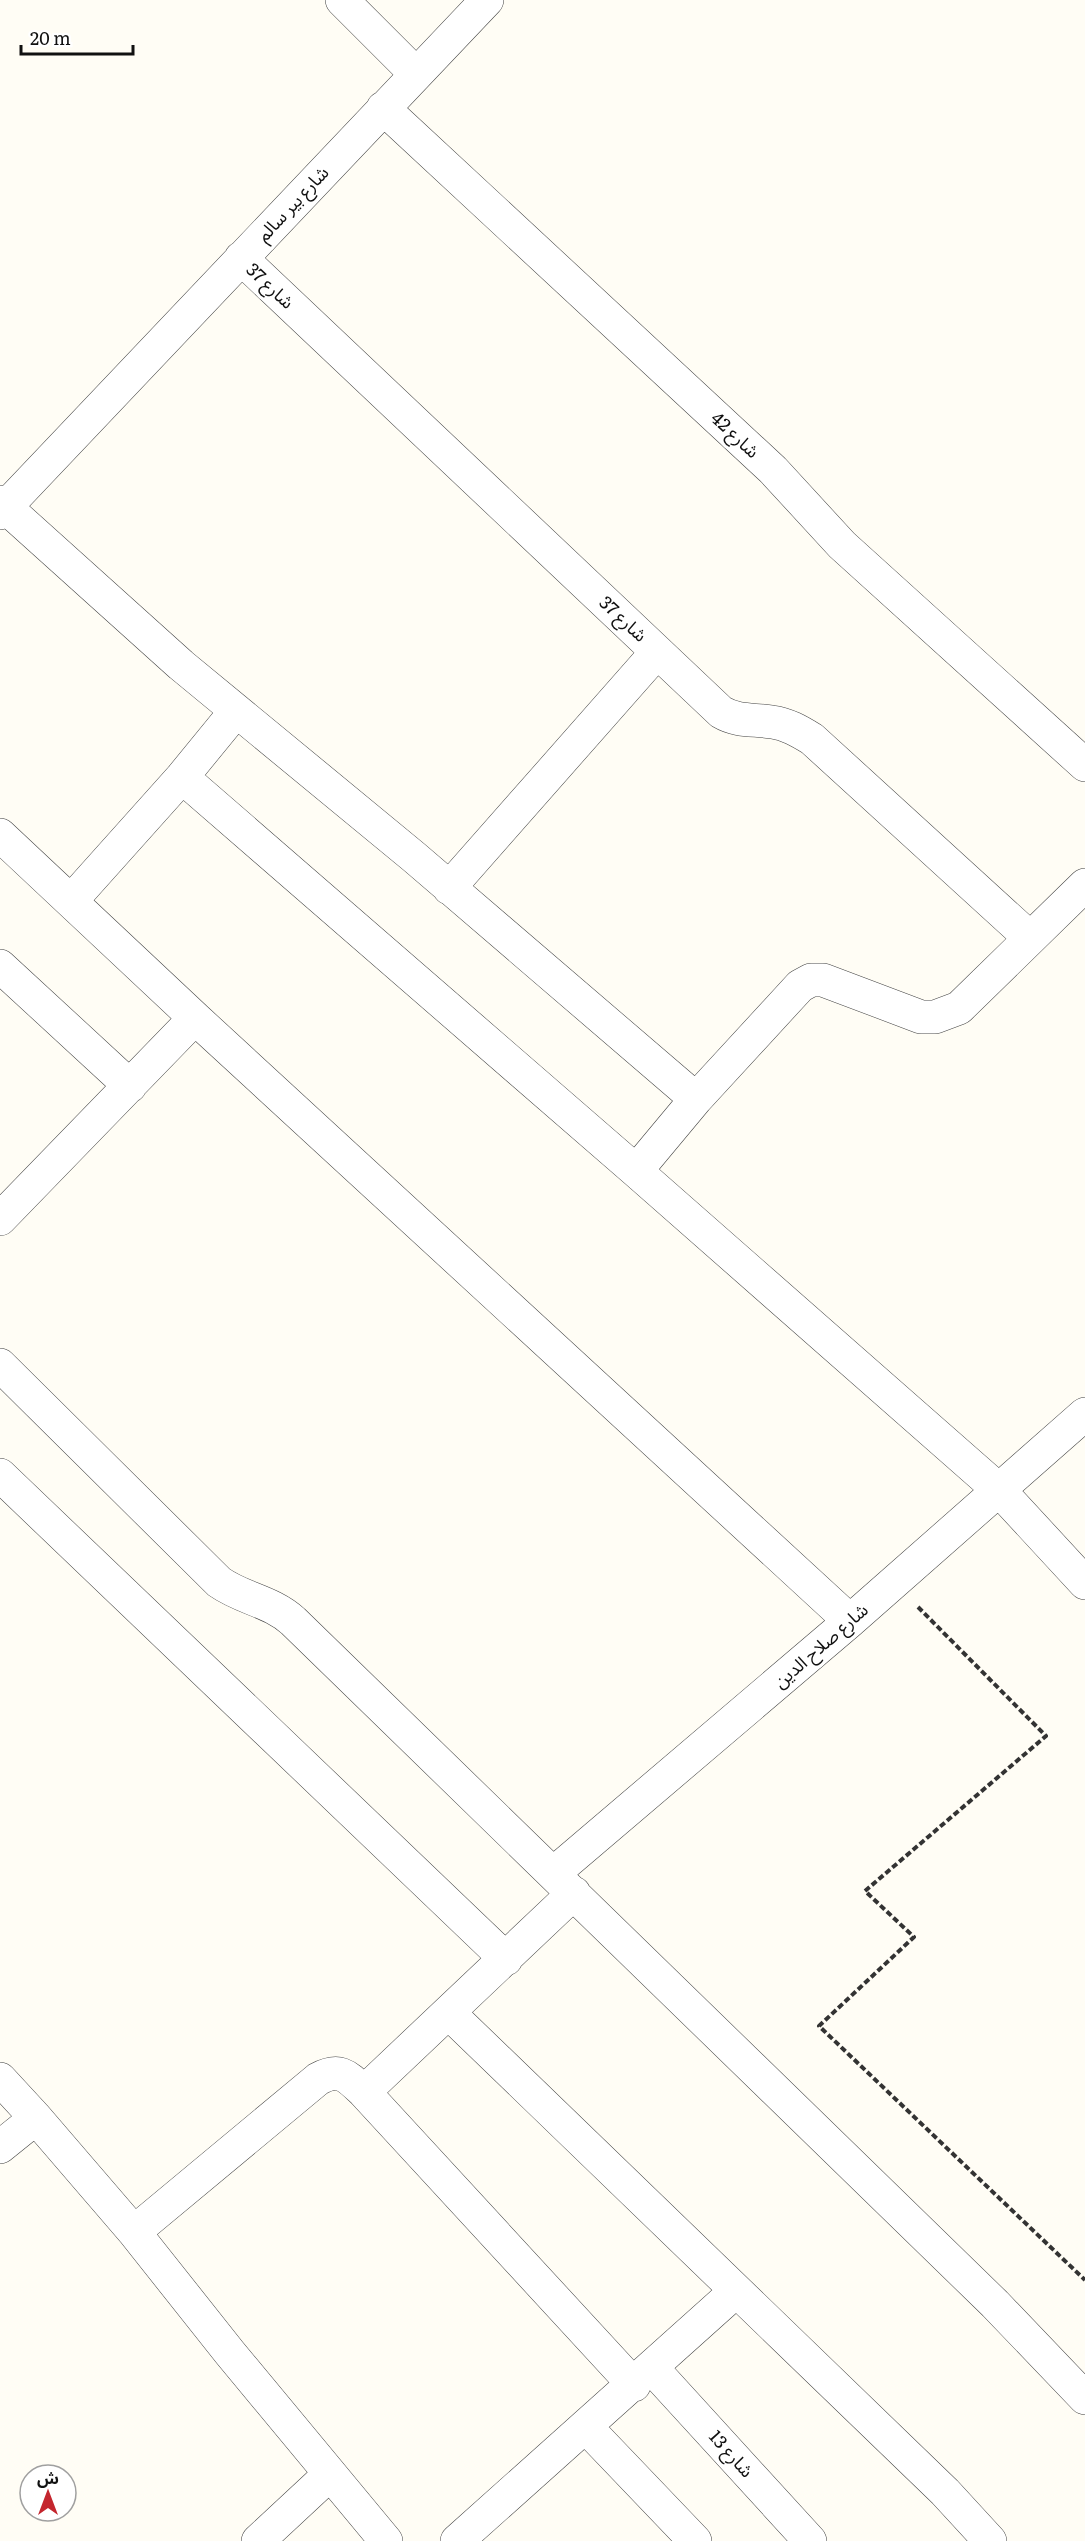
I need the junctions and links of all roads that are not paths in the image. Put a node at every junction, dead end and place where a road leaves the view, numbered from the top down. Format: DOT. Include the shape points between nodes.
graph roads {
  1 [pos="342,0"];
  2 [pos="487,0"];
  3 [pos="416,74"];
  4 [pos="383,108"];
  5 [pos="241,258"];
  6 [pos="2,507"];
  7 [pos="657,652"];
  8 [pos="236,711"];
  9 [pos="1085,765"];
  10 [pos="182,777"];
  11 [pos="0,835"];
  12 [pos="1085,885"];
  13 [pos="450,888"];
  14 [pos="71,901"];
  15 [pos="1029,937"];
  16 [pos="0,966"];
  17 [pos="195,1018"];
  18 [pos="130,1086"];
  19 [pos="696,1099"];
  20 [pos="636,1171"];
  21 [pos="0,1219"];
  22 [pos="0,1365"];
  23 [pos="1085,1414"];
  24 [pos="0,1475"];
  25 [pos="1000,1491"];
  26 [pos="1085,1583"];
  27 [pos="850,1621"];
  28 [pos="564,1883"];
  29 [pos="506,1959"];
  30 [pos="449,2013"];
  31 [pos="0,2079"];
  32 [pos="364,2091"];
  33 [pos="36,2118"];
  34 [pos="0,2147"];
  35 [pos="134,2232"];
  36 [pos="736,2291"];
  37 [pos="643,2376"];
  38 [pos="1085,2398"];
  39 [pos="586,2427"];
  40 [pos="330,2474"];
  41 [pos="258,2541"];
  42 [pos="386,2541"];
  43 [pos="457,2541"];
  44 [pos="695,2541"];
  45 [pos="810,2541"];
  46 [pos="990,2541"];
  1 -- 3 [label="street"];
  2 -- 3 [label="street, شارع بير سالم"];
  3 -- 4 [label="street, شارع بير سالم"];
  4 -- 5 [label="street, شارع بير سالم"];
  4 -- 9 [label="street, شارع 42" via="773,470 842,545"];
  5 -- 6 [label="street, شارع بير سالم"];
  5 -- 7 [label="street, شارع 37"];
  6 -- 8 [label="street"];
  7 -- 13 [label="street"];
  7 -- 15 [label="street, شارع 37" via="726,715 786,725 812,739"];
  8 -- 10 [label="street"];
  8 -- 13 [label="street"];
  10 -- 14 [label="street"];
  10 -- 20 [label="street"];
  11 -- 14 [label="street"];
  12 -- 15 [label="street"];
  13 -- 19 [label="street"];
  14 -- 17 [label="street"];
  15 -- 19 [label="street" via="971,998 949,1014 935,1017 921,1017 823,980 811,980 800,986"];
  16 -- 18 [label="street"];
  17 -- 18 [label="street"];
  17 -- 27 [label="street"];
  18 -- 21 [label="street"];
  19 -- 20 [label="street"];
  20 -- 25 [label="street"];
  22 -- 28 [label="street" via="219,1582 242,1596 282,1611"];
  23 -- 25 [label="street, شارع صلاح الدين"];
  24 -- 29 [label="street"];
  25 -- 26 [label="street"];
  25 -- 27 [label="street, شارع صلاح الدين"];
  27 -- 28 [label="street, شارع صلاح الدين"];
  28 -- 29 [label="street, شارع صلاح الدين"];
  28 -- 38 [label="street" via="995,2304"];
  29 -- 30 [label="street, شارع صلاح الدين"];
  30 -- 32 [label="street, شارع صلاح الدين"];
  30 -- 36 [label="street"];
  31 -- 33 [label="street"];
  32 -- 35 [label="street, شارع 13" via="342,2074 334,2072 318,2079"];
  32 -- 37 [label="street, شارع 13"];
  33 -- 34 [label="street"];
  33 -- 35 [label="street"];
  35 -- 40 [label="street"];
  36 -- 37 [label="street"];
  36 -- 46 [label="street" via="945,2492"];
  37 -- 39 [label="street"];
  37 -- 45 [label="street, شارع 13"];
  39 -- 43 [label="street"];
  39 -- 44 [label="street"];
  40 -- 41 [label="street"];
  40 -- 42 [label="street"];
}
